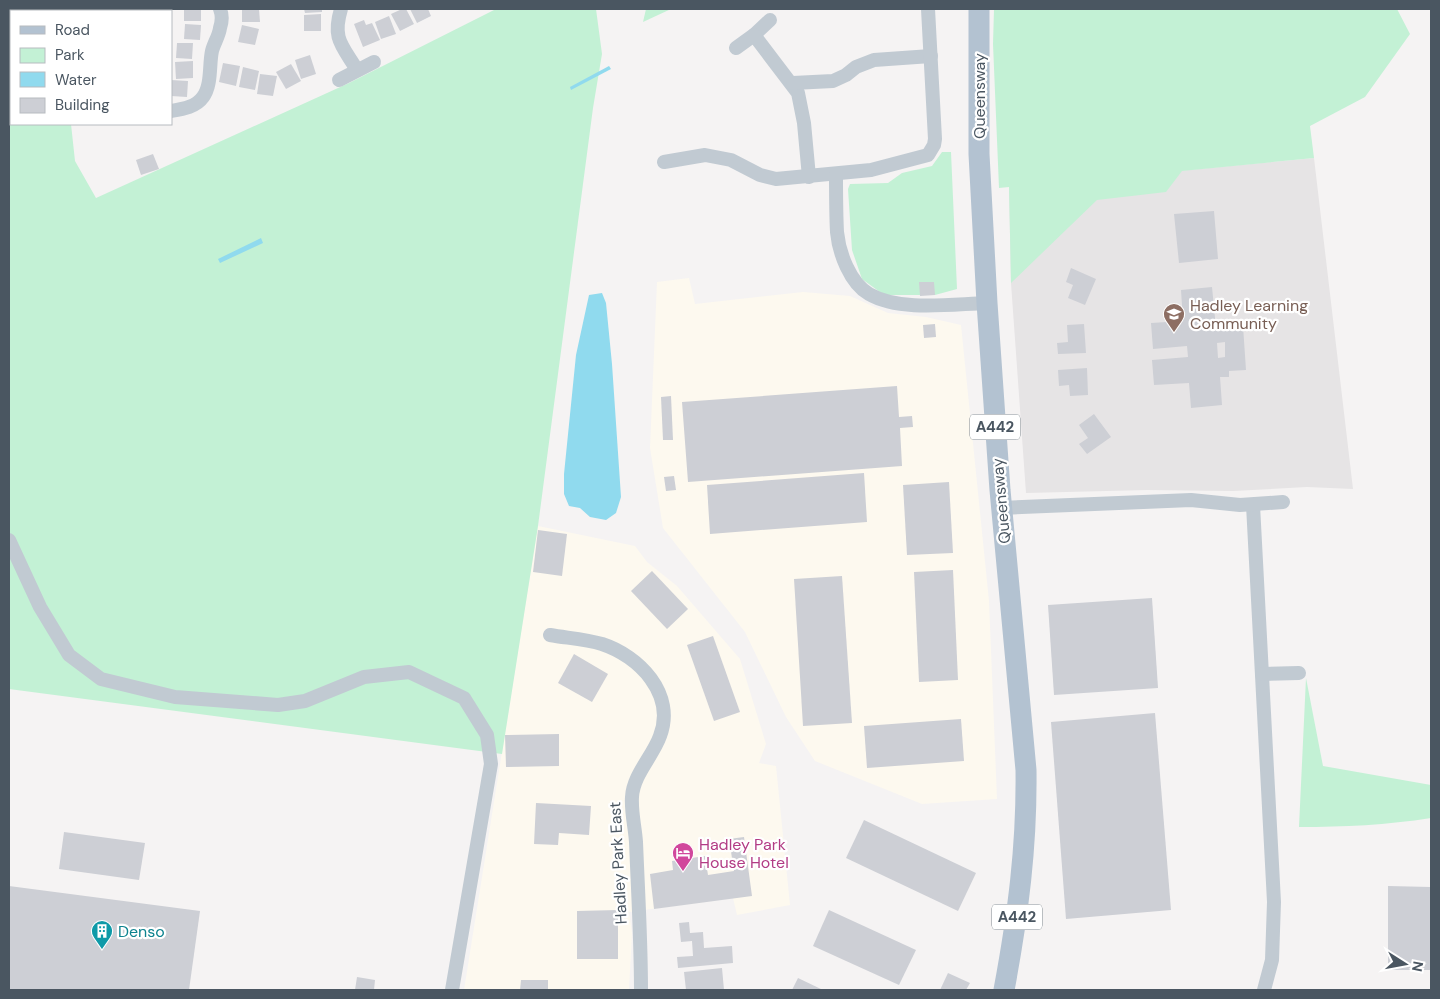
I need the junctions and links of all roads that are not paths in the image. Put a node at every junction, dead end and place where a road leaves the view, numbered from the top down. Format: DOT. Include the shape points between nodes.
graph roads {
  1 [pos="220,9"];
  2 [pos="341,9"];
  3 [pos="928,9"];
  4 [pos="980,9"];
  5 [pos="770,20"];
  6 [pos="754,35"];
  7 [pos="736,48"];
  8 [pos="931,56"];
  9 [pos="374,62"];
  10 [pos="357,70"];
  11 [pos="339,80"];
  12 [pos="792,83"];
  13 [pos="172,111"];
  14 [pos="664,162"];
  15 [pos="836,174"];
  16 [pos="809,177"];
  17 [pos="986,303"];
  18 [pos="1283,502"];
  19 [pos="1253,505"];
  20 [pos="1001,508"];
  21 [pos="9,540"];
  22 [pos="550,635"];
  23 [pos="1299,673"];
  24 [pos="1262,674"];
  25 [pos="452,990"];
  26 [pos="641,990"];
  27 [pos="1004,990"];
  28 [pos="1264,990"];
  1 -- 13 [label="street" via="220,28 212,50 204,96 195,104"];
  2 -- 10 [label="street" via="337,36"];
  3 -- 8 [label="street"];
  4 -- 17 [label="main road, Queensway / A442" via="979,154"];
  5 -- 6 [label="street"];
  6 -- 7 [label="street"];
  6 -- 12 [label="street"];
  8 -- 12 [label="street" via="874,60 833,81"];
  8 -- 15 [label="street" via="935,138 928,155 881,169"];
  9 -- 10 [label="street"];
  10 -- 11 [label="street"];
  12 -- 16 [label="street" via="802,108"];
  14 -- 16 [label="street" via="705,155 731,160 768,178"];
  15 -- 16 [label="street"];
  15 -- 17 [label="street" via="842,254 848,270 868,294 892,303 914,305"];
  17 -- 20 [label="main road, Queensway / A442"];
  18 -- 19 [label="street"];
  19 -- 20 [label="street" via="1192,500"];
  19 -- 24 [label="street"];
  20 -- 27 [label="main road, Queensway / A442" via="1027,804 1020,898"];
  21 -- 25 [label="street" via="40,607 69,654 101,678 175,696 278,705 305,701 364,677 409,672 464,698 487,734 491,764"];
  22 -- 26 [label="street, Hadley Park East" via="601,644 631,658 646,672 660,694 664,712 661,734 632,791"];
  23 -- 24 [label="street"];
  24 -- 28 [label="street" via="1274,902 1272,960"];
}
